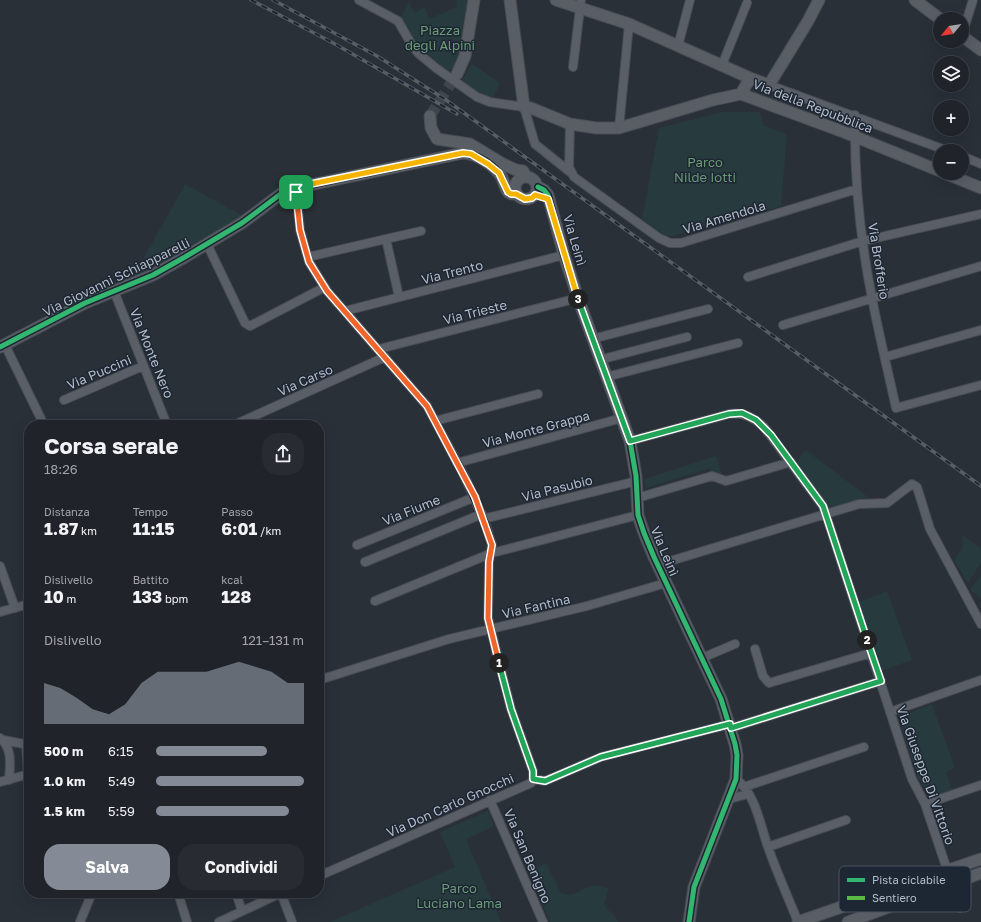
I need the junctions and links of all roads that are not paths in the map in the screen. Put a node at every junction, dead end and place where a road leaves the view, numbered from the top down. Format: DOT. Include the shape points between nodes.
graph roads {
  1 [pos="359,0"];
  2 [pos="474,0"];
  3 [pos="510,0"];
  4 [pos="556,0"];
  5 [pos="690,0"];
  6 [pos="819,0"];
  7 [pos="915,0"];
  8 [pos="973,0"];
  9 [pos="747,3"];
  10 [pos="580,4"];
  11 [pos="969,13"];
  12 [pos="933,14"];
  13 [pos="629,24"];
  14 [pos="969,41"];
  15 [pos="678,46"];
  16 [pos="981,50"];
  17 [pos="722,65"];
  18 [pos="572,66"];
  19 [pos="457,74"];
  20 [pos="750,78"];
  21 [pos="769,85"];
  22 [pos="741,94"];
  23 [pos="524,108"];
  24 [pos="855,115"];
  25 [pos="430,116"];
  26 [pos="570,124"];
  27 [pos="619,128"];
  28 [pos="854,137"];
  29 [pos="933,145"];
  30 [pos="969,159"];
  31 [pos="981,164"];
  32 [pos="933,168"];
  33 [pos="570,172"];
  34 [pos="961,180"];
  35 [pos="516,182"];
  36 [pos="296,187"];
  37 [pos="981,188"];
  38 [pos="856,189"];
  39 [pos="537,191"];
  40 [pos="981,214"];
  41 [pos="421,231"];
  42 [pos="386,239"];
  43 [pos="863,241"];
  44 [pos="208,244"];
  45 [pos="564,255"];
  46 [pos="308,257"];
  47 [pos="981,266"];
  48 [pos="748,277"];
  49 [pos="325,287"];
  50 [pos="114,291"];
  51 [pos="400,297"];
  52 [pos="578,298"];
  53 [pos="872,298"];
  54 [pos="708,309"];
  55 [pos="345,311"];
  56 [pos="783,325"];
  57 [pos="981,330"];
  58 [pos="688,337"];
  59 [pos="592,339"];
  60 [pos="738,343"];
  61 [pos="2,346"];
  62 [pos="379,349"];
  63 [pos="385,356"];
  64 [pos="885,357"];
  65 [pos="599,360"];
  66 [pos="143,366"];
  67 [pos="606,376"];
  68 [pos="981,385"];
  69 [pos="538,394"];
  70 [pos="64,400"];
  71 [pos="622,418"];
  72 [pos="41,420"];
  73 [pos="166,420"];
  74 [pos="245,420"];
  75 [pos="435,421"];
  76 [pos="630,441"];
  77 [pos="791,462"];
  78 [pos="457,463"];
  79 [pos="637,481"];
  80 [pos="475,497"];
  81 [pos="637,498"];
  82 [pos="825,514"];
  83 [pos="638,515"];
  84 [pos="483,516"];
  85 [pos="357,545"];
  86 [pos="492,553"];
  87 [pos="365,562"];
  88 [pos="657,565"];
  89 [pos="0,566"];
  90 [pos="666,583"];
  91 [pos="375,601"];
  92 [pos="24,605"];
  93 [pos="15,608"];
  94 [pos="0,612"];
  95 [pos="981,624"];
  96 [pos="490,628"];
  97 [pos="735,644"];
  98 [pos="755,648"];
  99 [pos="871,653"];
  100 [pos="702,658"];
  101 [pos="324,678"];
  102 [pos="981,680"];
  103 [pos="881,681"];
  104 [pos="890,712"];
  105 [pos="730,726"];
  106 [pos="2,739"];
  107 [pos="24,744"];
  108 [pos="864,746"];
  109 [pos="24,775"];
  110 [pos="533,779"];
  111 [pos="736,779"];
  112 [pos="9,780"];
  113 [pos="0,782"];
  114 [pos="981,785"];
  115 [pos="744,786"];
  116 [pos="748,794"];
  117 [pos="729,799"];
  118 [pos="490,800"];
  119 [pos="925,804"];
  120 [pos="846,820"];
  121 [pos="768,847"];
  122 [pos="981,859"];
  123 [pos="947,866"];
  124 [pos="958,866"];
  125 [pos="981,873"];
  126 [pos="324,874"];
  127 [pos="971,877"];
  128 [pos="90,898"];
  129 [pos="180,898"];
  130 [pos="238,898"];
  131 [pos="270,898"];
  132 [pos="283,898"];
  133 [pos="839,908"];
  134 [pos="242,911"];
  135 [pos="876,912"];
  136 [pos="80,922"];
  137 [pos="187,922"];
  138 [pos="219,922"];
  139 [pos="292,922"];
  140 [pos="543,922"];
  141 [pos="689,922"];
  142 [pos="798,922"];
  143 [pos="848,922"];
  1 -- 23 [label="street, Via della Repubblica" via="398,21 419,54 477,97"];
  2 -- 19 [label="street" via="465,56"];
  3 -- 23 [label="street"];
  4 -- 10 [label="street"];
  5 -- 15 [label="street"];
  6 -- 21 [label="street"];
  7 -- 12 [label="street"];
  8 -- 11 [label="street"];
  9 -- 17 [label="street"];
  10 -- 13 [label="street"];
  10 -- 18 [label="street"];
  13 -- 15 [label="street"];
  13 -- 27 [label="street"];
  14 -- 16 [label="street"];
  15 -- 17 [label="street"];
  17 -- 20 [label="street"];
  20 -- 21 [label="street"];
  20 -- 22 [label="street"];
  21 -- 24 [label="street"];
  22 -- 27 [label="street, Via della Repubblica"];
  22 -- 28 [label="street, Via della Repubblica"];
  23 -- 26 [label="street, Via della Repubblica" via="531,108"];
  23 -- 33 [label="street" via="535,144"];
  24 -- 28 [label="street, Via Brofferio"];
  24 -- 29 [label="street"];
  25 -- 35 [label="street" via="431,128 437,139 470,144"];
  26 -- 27 [label="street, Via della Repubblica"];
  26 -- 33 [label="street"];
  28 -- 32 [label="street, Via della Repubblica"];
  28 -- 38 [label="street, Via Brofferio"];
  30 -- 31 [label="street"];
  33 -- 38 [label="street, Via Amendola" via="659,238 670,243 681,242"];
  34 -- 37 [label="street"];
  35 -- 36 [label="street, Via Giovanni Schiapparelli" via="471,154 463,153"];
  35 -- 39 [label="street" via="535,181"];
  35 -- 39 [label="street" via="525,199 532,198"];
  36 -- 44 [label="street, Via Giovanni Schiapparelli" via="282,191 253,216"];
  36 -- 46 [label="street" via="300,230"];
  38 -- 43 [label="street, Via Brofferio"];
  39 -- 45 [label="street, Via Leinì" via="548,199"];
  40 -- 43 [label="street"];
  41 -- 42 [label="street"];
  42 -- 46 [label="street"];
  42 -- 51 [label="street"];
  43 -- 48 [label="street"];
  43 -- 53 [label="street, Via Brofferio"];
  44 -- 49 [label="street" via="245,323 250,326"];
  44 -- 50 [label="street, Via Giovanni Schiapparelli" via="153,275"];
  45 -- 51 [label="street, Via Trento"];
  45 -- 52 [label="street, Via Leinì"];
  46 -- 49 [label="street"];
  47 -- 53 [label="street"];
  49 -- 55 [label="street"];
  50 -- 61 [label="street, Via Giovanni Schiapparelli" via="85,303"];
  50 -- 66 [label="street, Via Monte Nero"];
  51 -- 55 [label="street, Via Trento"];
  52 -- 59 [label="street, Via Leinì"];
  52 -- 62 [label="street, Via Trieste"];
  53 -- 56 [label="street"];
  53 -- 64 [label="street, Via Brofferio"];
  54 -- 59 [label="street"];
  55 -- 62 [label="street"];
  57 -- 64 [label="street"];
  58 -- 65 [label="street"];
  59 -- 65 [label="street, Via Leinì"];
  60 -- 67 [label="street"];
  61 -- 72 [label="street"];
  62 -- 63 [label="street"];
  63 -- 74 [label="street, Via Carso"];
  63 -- 75 [label="street" via="427,406"];
  64 -- 68 [label="street, Via Brofferio" via="896,408"];
  65 -- 67 [label="street, Via Leinì"];
  66 -- 70 [label="street, Via Puccini"];
  66 -- 73 [label="street, Via Monte Nero"];
  67 -- 71 [label="street, Via Leinì"];
  69 -- 75 [label="street"];
  71 -- 76 [label="street, Via Leinì"];
  71 -- 78 [label="street, Via Monte Grappa"];
  75 -- 78 [label="street"];
  76 -- 77 [label="street, Via Giuseppe Di Vittorio" via="729,414 742,413 764,427"];
  76 -- 79 [label="street, Via Leinì"];
  77 -- 81 [label="street" via="726,482 712,476"];
  77 -- 82 [label="street, Via Giuseppe Di Vittorio" via="820,500"];
  78 -- 80 [label="street"];
  79 -- 81 [label="street, Via Leinì"];
  79 -- 84 [label="street, Via Pasubio"];
  80 -- 84 [label="street"];
  80 -- 85 [label="street, Via Fiume"];
  81 -- 83 [label="street, Via Leinì"];
  82 -- 88 [label="street"];
  82 -- 95 [label="street" via="859,504 887,503 912,484 917,487 930,528"];
  82 -- 99 [label="street, Via Giuseppe Di Vittorio"];
  83 -- 86 [label="street"];
  83 -- 88 [label="street, Via Leinì"];
  84 -- 86 [label="street"];
  84 -- 87 [label="street, Via Pasubio"];
  86 -- 91 [label="street"];
  86 -- 96 [label="street" via="489,562"];
  88 -- 90 [label="street, Via Leinì"];
  89 -- 93 [label="street"];
  90 -- 96 [label="street, Via Fantina" via="587,606"];
  90 -- 100 [label="street, Via Leinì"];
  92 -- 93 [label="street"];
  93 -- 94 [label="street"];
  96 -- 101 [label="street, Via Fantina"];
  96 -- 110 [label="street" via="511,709 533,771"];
  97 -- 100 [label="street"];
  98 -- 99 [label="street" via="763,676 769,683"];
  99 -- 103 [label="street, Via Giuseppe Di Vittorio"];
  100 -- 105 [label="street, Via Leinì"];
  102 -- 104 [label="street"];
  103 -- 104 [label="street, Via Giuseppe Di Vittorio"];
  103 -- 105 [label="street, Via Don Carlo Gnocchi"];
  104 -- 119 [label="street, Via Giuseppe Di Vittorio" via="912,778"];
  105 -- 110 [label="street, Via Don Carlo Gnocchi" via="601,757 545,781"];
  105 -- 111 [label="street, Via Leinì" via="737,755"];
  106 -- 107 [label="street"];
  106 -- 112 [label="street" via="10,754"];
  108 -- 115 [label="street"];
  109 -- 112 [label="street"];
  110 -- 118 [label="street, Via Don Carlo Gnocchi" via="531,783"];
  111 -- 115 [label="street"];
  111 -- 117 [label="street, Via Leinì"];
  112 -- 113 [label="street"];
  114 -- 119 [label="street"];
  115 -- 116 [label="street"];
  116 -- 117 [label="street"];
  116 -- 121 [label="street"];
  117 -- 141 [label="street, Via Leinì" via="694,887"];
  118 -- 126 [label="street, Via Don Carlo Gnocchi"];
  118 -- 140 [label="street, Via San Benigno"];
  119 -- 123 [label="street, Via Giuseppe Di Vittorio"];
  120 -- 121 [label="street"];
  121 -- 142 [label="street"];
  122 -- 124 [label="street"];
  125 -- 127 [label="street"];
  128 -- 136 [label="street"];
  129 -- 137 [label="street"];
  130 -- 134 [label="street"];
  131 -- 134 [label="street"];
  132 -- 139 [label="street"];
  133 -- 142 [label="street"];
  134 -- 138 [label="street"];
  135 -- 143 [label="street"];
}
